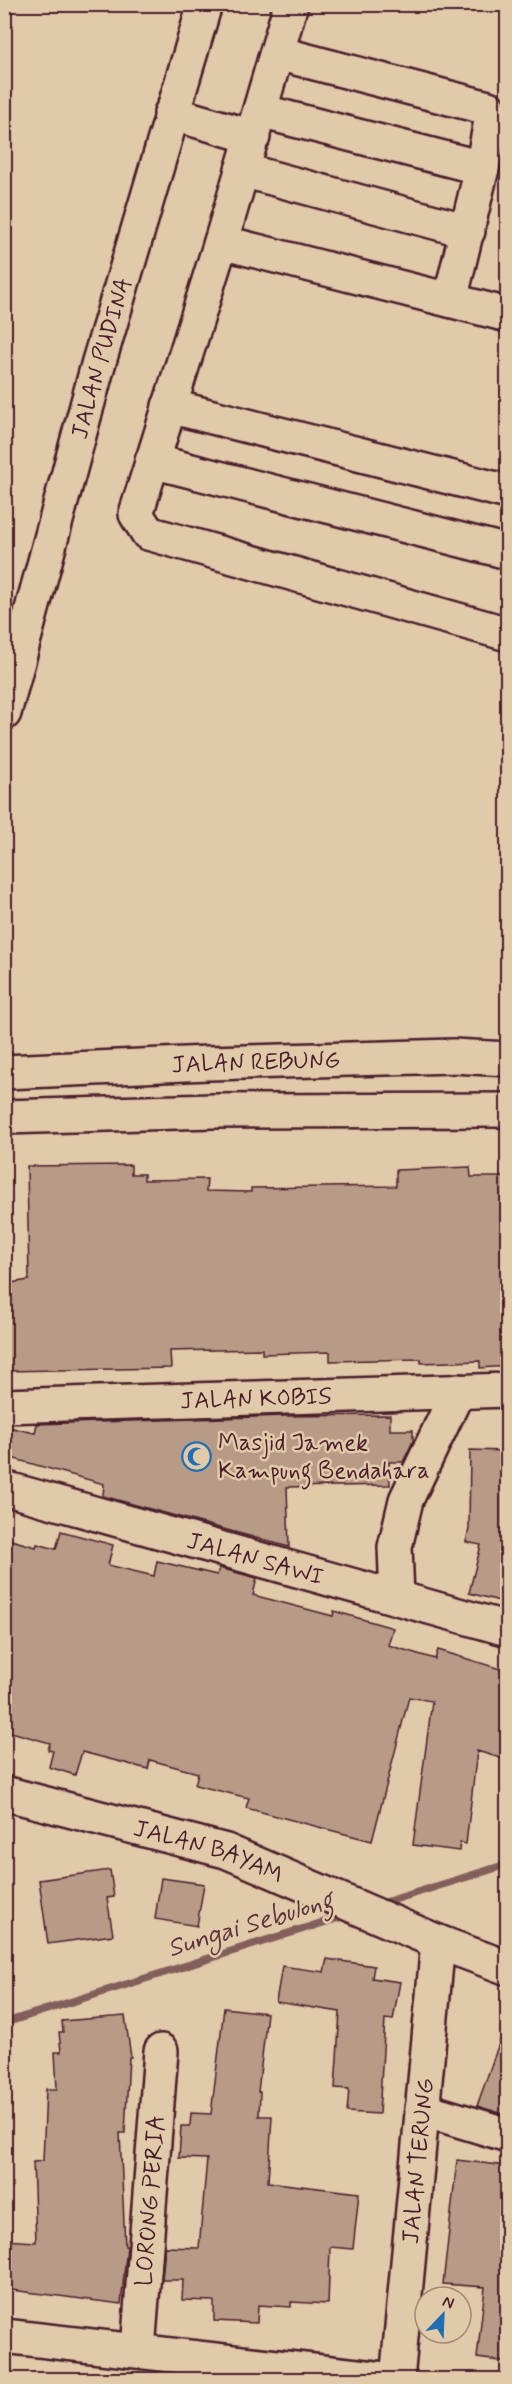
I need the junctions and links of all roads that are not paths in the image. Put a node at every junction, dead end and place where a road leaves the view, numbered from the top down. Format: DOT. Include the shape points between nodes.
graph roads {
  1 [pos="205,4"];
  2 [pos="291,4"];
  3 [pos="277,53"];
  4 [pos="498,111"];
  5 [pos="171,113"];
  6 [pos="257,124"];
  7 [pos="482,168"];
  8 [pos="242,170"];
  9 [pos="468,231"];
  10 [pos="221,242"];
  11 [pos="450,300"];
  12 [pos="507,315"];
  13 [pos="169,406"];
  14 [pos="152,461"];
  15 [pos="507,492"];
  16 [pos="507,552"];
  17 [pos="507,634"];
  18 [pos="4,713"];
  19 [pos="507,1059"];
  20 [pos="4,1072"];
  21 [pos="507,1110"];
  22 [pos="4,1117"];
  23 [pos="507,1390"];
  24 [pos="458,1391"];
  25 [pos="4,1406"];
  26 [pos="4,1488"];
  27 [pos="397,1597"];
  28 [pos="507,1629"];
  29 [pos="4,1793"];
  30 [pos="428,1938"];
  31 [pos="507,1968"];
  32 [pos="160,2051"];
  33 [pos="422,2109"];
  34 [pos="507,2135"];
  35 [pos="4,2336"];
  36 [pos="138,2350"];
  37 [pos="395,2379"];
  1 -- 5 [label="street, JALAN PUDINA"];
  2 -- 3 [label="street"];
  3 -- 4 [label="street"];
  3 -- 6 [label="street"];
  4 -- 7 [label="street" via="491,121"];
  5 -- 6 [label="street"];
  5 -- 18 [label="street, JALAN PUDINA"];
  6 -- 7 [label="street"];
  6 -- 8 [label="street"];
  7 -- 9 [label="street"];
  8 -- 9 [label="street"];
  8 -- 10 [label="street"];
  9 -- 11 [label="street"];
  10 -- 11 [label="street"];
  10 -- 13 [label="street"];
  11 -- 12 [label="street"];
  13 -- 14 [label="street"];
  13 -- 15 [label="street"];
  14 -- 16 [label="street"];
  14 -- 17 [label="street" via="136,514 148,533"];
  19 -- 20 [label="street, JALAN REBUNG" via="453,1056"];
  21 -- 22 [label="street, JALAN REBUNG" via="213,1111"];
  23 -- 24 [label="street, JALAN KOBIS"];
  24 -- 25 [label="street, JALAN KOBIS"];
  24 -- 27 [label="street" via="406,1500 395,1547"];
  26 -- 27 [label="street, JALAN SAWI"];
  27 -- 28 [label="street, JALAN SAWI"];
  29 -- 30 [label="street, JALAN BAYAM" via="226,1851"];
  30 -- 31 [label="street, JALAN BAYAM"];
  30 -- 33 [label="street, JALAN TERUNG"];
  32 -- 36 [label="street, LORONG PERIA"];
  33 -- 34 [label="street"];
  33 -- 37 [label="street, JALAN TERUNG"];
  35 -- 36 [label="street"];
  36 -- 37 [label="street"];
}
